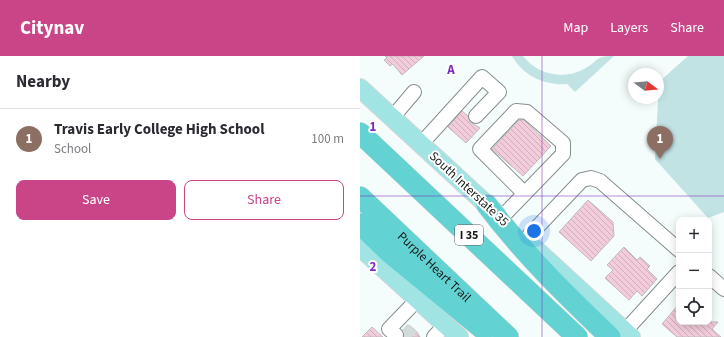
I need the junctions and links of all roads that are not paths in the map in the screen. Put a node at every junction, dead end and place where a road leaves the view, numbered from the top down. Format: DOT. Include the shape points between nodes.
graph roads {
  1 [pos="360,88"];
  2 [pos="414,92"];
  3 [pos="476,116"];
  4 [pos="392,118"];
  5 [pos="360,134"];
  6 [pos="421,144"];
  7 [pos="524,193"];
  8 [pos="360,197"];
  9 [pos="494,211"];
  10 [pos="360,224"];
  11 [pos="525,240"];
  12 [pos="360,246"];
  13 [pos="676,247"];
  14 [pos="676,275"];
  15 [pos="712,279"];
  16 [pos="724,289"];
  17 [pos="417,300"];
  18 [pos="398,328"];
  19 [pos="440,331"];
  20 [pos="622,335"];
  21 [pos="459,337"];
  22 [pos="494,337"];
  23 [pos="508,337"];
  24 [pos="577,337"];
  1 -- 4 [label="main road, South Interstate 35"];
  2 -- 4 [label="lane"];
  3 -- 6 [label="lane" via="499,92 482,77"];
  4 -- 6 [label="main road, South Interstate 35"];
  5 -- 24 [label="highway, I 35"];
  6 -- 9 [label="main road, South Interstate 35"];
  7 -- 7 [label="lane" via="563,154 563,143 527,112 516,111 480,149"];
  7 -- 9 [label="lane"];
  8 -- 23 [label="highway, Purple Heart Trail"];
  9 -- 11 [label="main road, South Interstate 35"];
  9 -- 20 [label="highway" via="517,243 553,283"];
  10 -- 22 [label="highway" via="472,322"];
  11 -- 13 [label="lane" via="582,180 591,178 600,181"];
  11 -- 20 [label="main road, South Interstate 35"];
  12 -- 17 [label="main road"];
  14 -- 20 [label="lane"];
  15 -- 16 [label="lane"];
  17 -- 18 [label="lane"];
  17 -- 19 [label="main road"];
  19 -- 21 [label="main road"];
}
